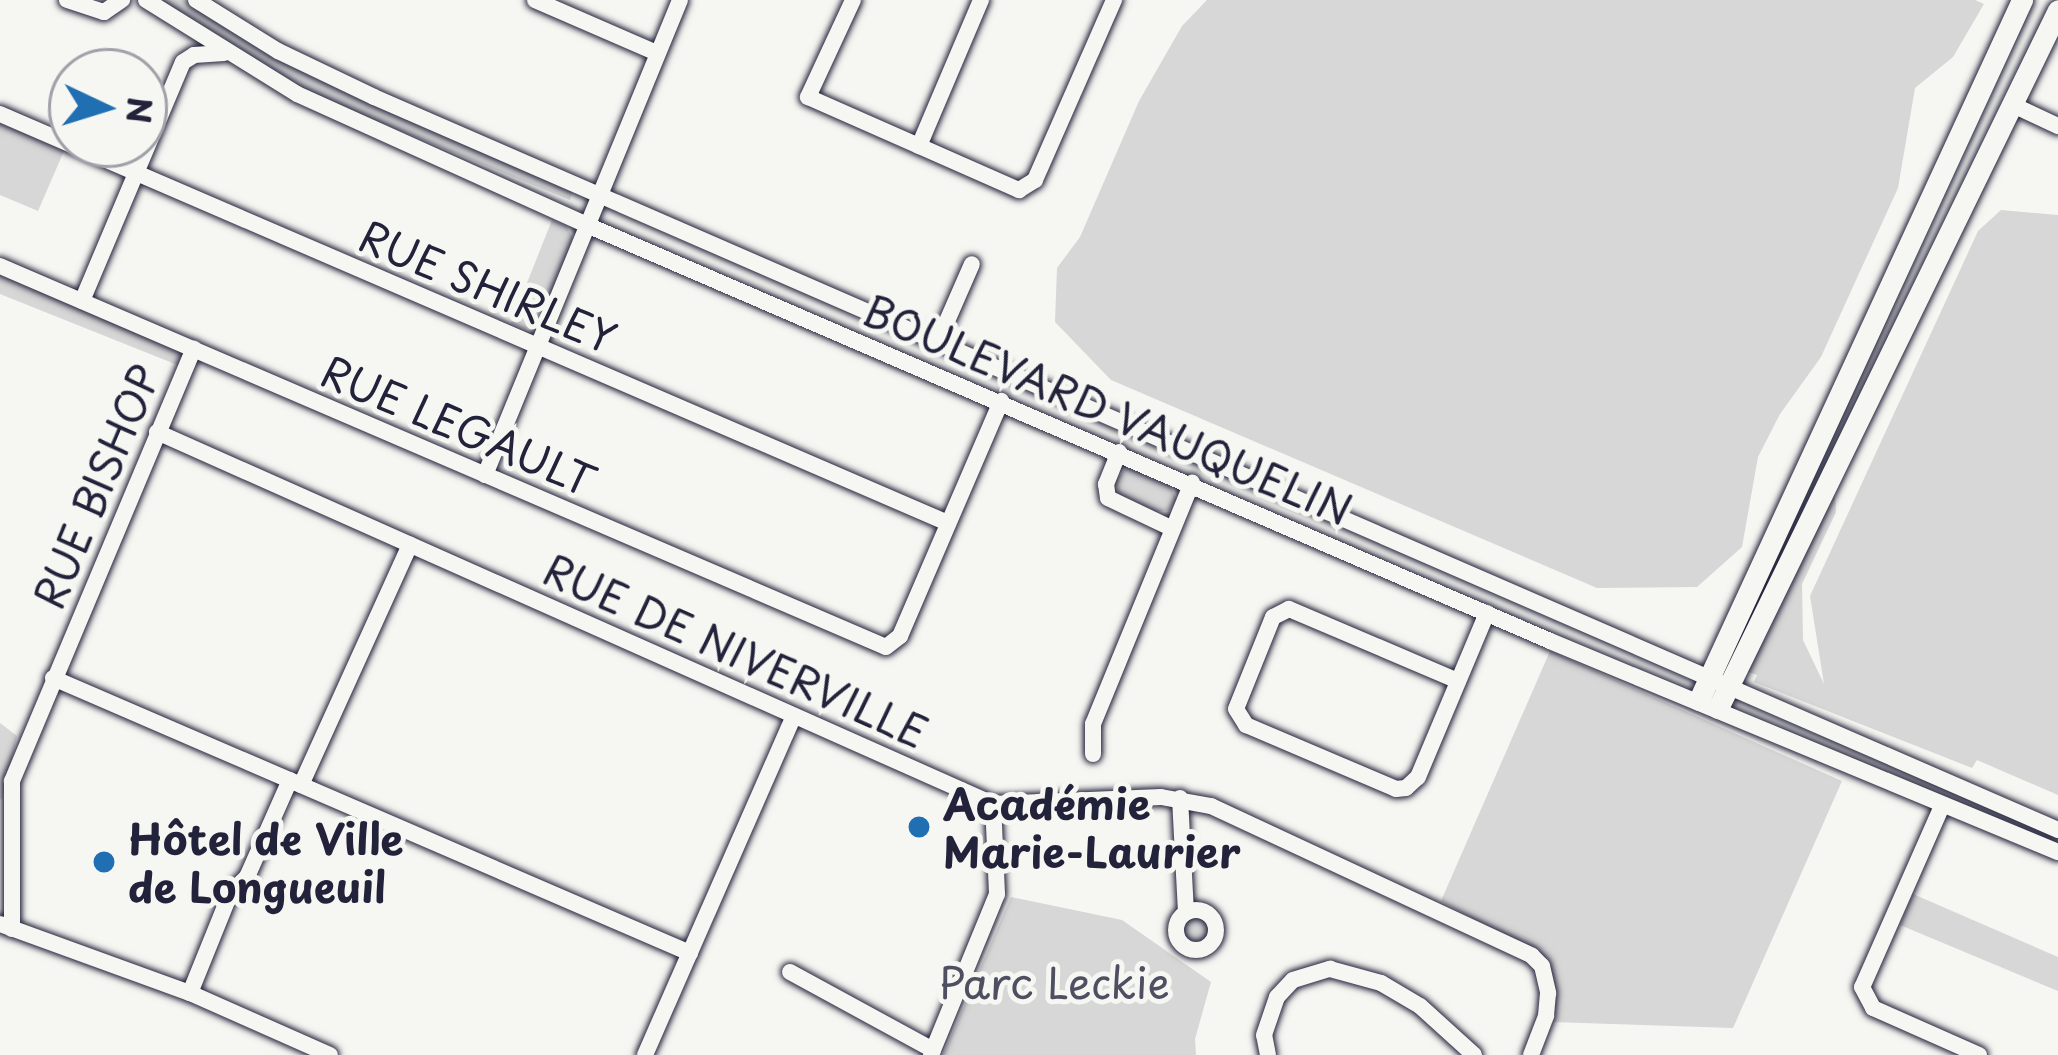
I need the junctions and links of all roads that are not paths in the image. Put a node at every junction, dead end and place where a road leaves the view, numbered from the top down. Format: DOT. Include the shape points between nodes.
graph roads {
  1 [pos="68,0"];
  2 [pos="122,0"];
  3 [pos="146,0"];
  4 [pos="196,0"];
  5 [pos="535,0"];
  6 [pos="680,0"];
  7 [pos="853,0"];
  8 [pos="981,0"];
  9 [pos="1114,0"];
  10 [pos="2022,0"];
  11 [pos="2058,10"];
  12 [pos="225,53"];
  13 [pos="657,53"];
  14 [pos="2013,105"];
  15 [pos="0,114"];
  16 [pos="2058,126"];
  17 [pos="919,146"];
  18 [pos="137,174"];
  19 [pos="599,193"];
  20 [pos="587,225"];
  21 [pos="972,264"];
  22 [pos="0,266"];
  23 [pos="82,301"];
  24 [pos="937,344"];
  25 [pos="538,345"];
  26 [pos="194,349"];
  27 [pos="1001,401"];
  28 [pos="157,432"];
  29 [pos="1120,452"];
  30 [pos="485,475"];
  31 [pos="1192,483"];
  32 [pos="948,523"];
  33 [pos="1171,528"];
  34 [pos="410,545"];
  35 [pos="1486,613"];
  36 [pos="53,678"];
  37 [pos="1458,681"];
  38 [pos="1713,693"];
  39 [pos="794,716"];
  40 [pos="1093,754"];
  41 [pos="295,783"];
  42 [pos="1180,798"];
  43 [pos="993,804"];
  44 [pos="1942,806"];
  45 [pos="2058,830"];
  46 [pos="2058,852"];
  47 [pos="1186,912"];
  48 [pos="6,927"];
  49 [pos="690,953"];
  50 [pos="790,972"];
  51 [pos="190,993"];
  52 [pos="932,1053"];
  53 [pos="331,1055"];
  54 [pos="645,1055"];
  55 [pos="1268,1055"];
  56 [pos="1474,1055"];
  57 [pos="1531,1055"];
  58 [pos="1979,1055"];
  1 -- 2 [label="street" via="98,12"];
  3 -- 12 [label="street, BOULEVARD VAUQUELIN"];
  4 -- 19 [label="street, BOULEVARD VAUQUELIN" via="333,79"];
  5 -- 13 [label="street"];
  6 -- 13 [label="street"];
  7 -- 17 [label="street" via="808,97"];
  8 -- 17 [label="street"];
  9 -- 17 [label="street" via="1035,180 1019,190"];
  10 -- 38 [label="main road"];
  11 -- 14 [label="main road"];
  12 -- 18 [label="street" via="185,59"];
  12 -- 20 [label="street, BOULEVARD VAUQUELIN" via="297,94"];
  13 -- 19 [label="street"];
  14 -- 16 [label="street"];
  14 -- 38 [label="main road"];
  15 -- 18 [label="street, RUE SHIRLEY"];
  18 -- 23 [label="street"];
  18 -- 25 [label="street, RUE SHIRLEY"];
  19 -- 20 [label="street"];
  19 -- 24 [label="street, BOULEVARD VAUQUELIN"];
  20 -- 25 [label="street"];
  20 -- 27 [label="street, BOULEVARD VAUQUELIN"];
  21 -- 24 [label="street, BOULEVARD VAUQUELIN"];
  22 -- 23 [label="street, RUE LEGAULT"];
  23 -- 26 [label="street, RUE LEGAULT"];
  24 -- 38 [label="street, BOULEVARD VAUQUELIN"];
  25 -- 30 [label="street"];
  25 -- 32 [label="street, RUE SHIRLEY"];
  26 -- 28 [label="street, RUE BISHOP"];
  26 -- 30 [label="street, RUE LEGAULT"];
  27 -- 29 [label="street, BOULEVARD VAUQUELIN"];
  27 -- 32 [label="street"];
  28 -- 34 [label="street, RUE DE NIVERVILLE"];
  28 -- 36 [label="street, RUE BISHOP"];
  29 -- 31 [label="street, BOULEVARD VAUQUELIN"];
  29 -- 33 [label="street" via="1108,498"];
  30 -- 32 [label="street, RUE LEGAULT" via="890,646"];
  31 -- 33 [label="street"];
  31 -- 35 [label="street, BOULEVARD VAUQUELIN"];
  33 -- 40 [label="street" via="1093,724"];
  34 -- 39 [label="street, RUE DE NIVERVILLE"];
  34 -- 41 [label="street"];
  35 -- 37 [label="street"];
  35 -- 38 [label="street, BOULEVARD VAUQUELIN"];
  36 -- 41 [label="street"];
  36 -- 48 [label="street, RUE BISHOP" via="12,781"];
  37 -- 37 [label="street" via="1418,777 1396,789 1246,725 1236,709 1274,617 1288,609"];
  38 -- 44 [label="street, BOULEVARD VAUQUELIN"];
  38 -- 45 [label="street, BOULEVARD VAUQUELIN"];
  39 -- 43 [label="street, RUE DE NIVERVILLE"];
  39 -- 49 [label="street"];
  41 -- 49 [label="street"];
  41 -- 51 [label="street" via="230,895"];
  42 -- 43 [label="street, RUE DE NIVERVILLE"];
  42 -- 47 [label="street"];
  42 -- 57 [label="street, RUE DE NIVERVILLE" via="1532,956 1548,993"];
  43 -- 52 [label="street" via="998,894"];
  44 -- 46 [label="street, BOULEVARD VAUQUELIN"];
  44 -- 58 [label="street" via="1862,987 1874,1008"];
  48 -- 51 [label="street"];
  49 -- 54 [label="street"];
  50 -- 52 [label="street"];
  51 -- 53 [label="street"];
  55 -- 56 [label="street" via="1264,1035 1277,997 1293,980 1330,969 1381,983 1420,1006"];
}
